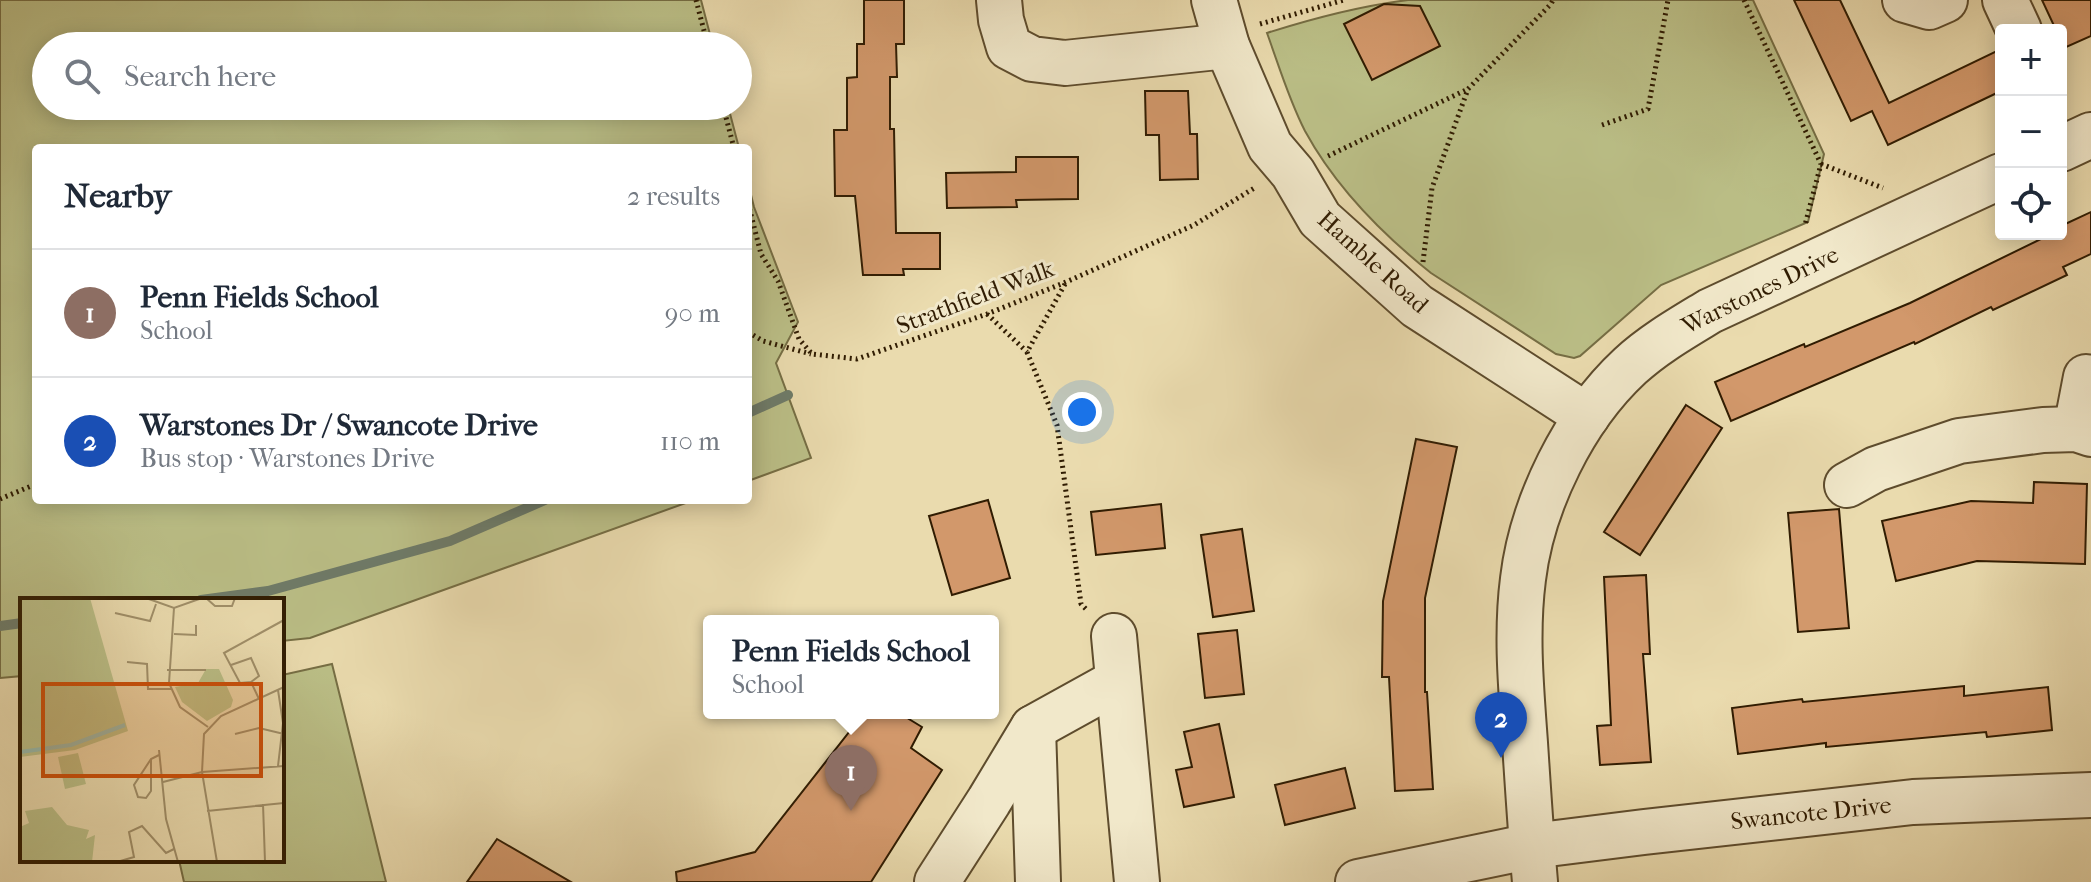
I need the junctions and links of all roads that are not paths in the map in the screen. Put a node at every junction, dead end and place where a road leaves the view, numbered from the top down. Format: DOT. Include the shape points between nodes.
graph roads {
  1 [pos="999,0"];
  2 [pos="1214,0"];
  3 [pos="1905,0"];
  4 [pos="1945,0"];
  5 [pos="2005,0"];
  6 [pos="2016,24"];
  7 [pos="1241,36"];
  8 [pos="1995,179"];
  9 [pos="2086,377"];
  10 [pos="1587,416"];
  11 [pos="2084,432"];
  12 [pos="1847,485"];
  13 [pos="1114,636"];
  14 [pos="1118,681"];
  15 [pos="1033,728"];
  16 [pos="2091,795"];
  17 [pos="1534,864"];
  18 [pos="937,882"];
  19 [pos="1038,882"];
  20 [pos="1137,882"];
  21 [pos="1358,882"];
  1 -- 7 [label="street" via="1009,47 1032,59 1065,63"];
  2 -- 7 [label="street, Hamble Road"];
  3 -- 4 [label="street" via="1929,7"];
  5 -- 6 [label="street"];
  7 -- 10 [label="street, Hamble Road" via="1270,146 1320,219 1417,306"];
  8 -- 10 [label="street, Warstones Drive" via="1710,311 1630,365"];
  9 -- 11 [label="street"];
  10 -- 17 [label="street, Warstones Drive" via="1549,485 1530,537 1523,578 1520,649"];
  11 -- 12 [label="street" via="2043,430 1959,441 1876,469"];
  13 -- 14 [label="street"];
  14 -- 15 [label="street"];
  14 -- 20 [label="street"];
  15 -- 18 [label="street"];
  15 -- 19 [label="street"];
  16 -- 17 [label="street, Swancote Drive" via="1913,802"];
  17 -- 21 [label="street, Swancote Drive"];
}
